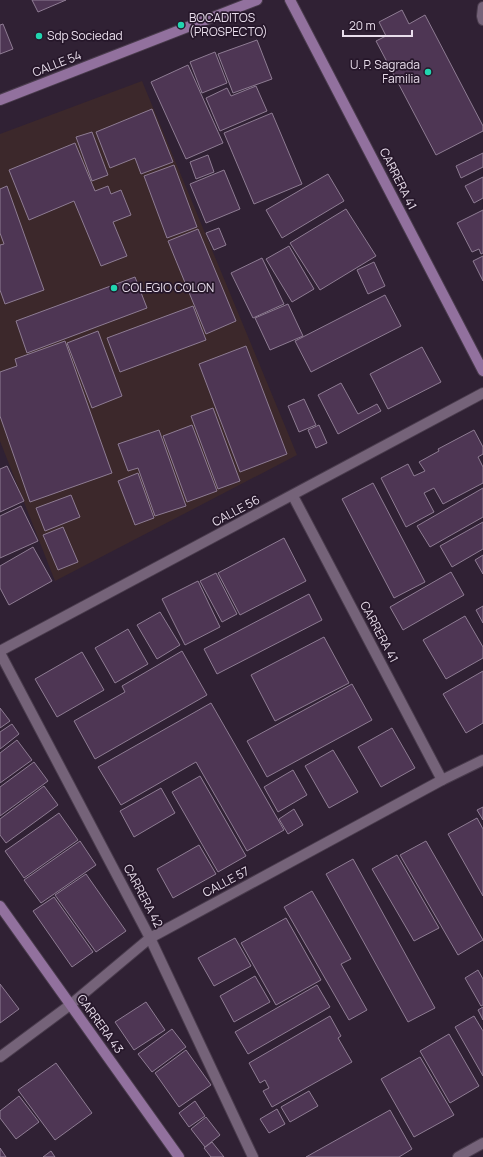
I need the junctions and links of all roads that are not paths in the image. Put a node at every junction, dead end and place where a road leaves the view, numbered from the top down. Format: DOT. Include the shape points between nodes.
graph roads {
  1 [pos="257,0"];
  2 [pos="290,0"];
  3 [pos="483,7"];
  4 [pos="483,20"];
  5 [pos="0,100"];
  6 [pos="483,371"];
  7 [pos="483,393"];
  8 [pos="293,496"];
  9 [pos="0,652"];
  10 [pos="483,760"];
  11 [pos="442,780"];
  12 [pos="0,906"];
  13 [pos="150,938"];
  14 [pos="70,1004"];
  15 [pos="0,1056"];
  16 [pos="483,1143"];
  17 [pos="179,1157"];
  18 [pos="253,1157"];
  19 [pos="458,1157"];
  1 -- 5 [label="street, CALLE 54"];
  2 -- 6 [label="street, CARRERA 41"];
  3 -- 4 [label="street"];
  7 -- 8 [label="street, CALLE 56"];
  8 -- 9 [label="street, CALLE 56"];
  8 -- 11 [label="street, CARRERA 41"];
  9 -- 13 [label="street, CARRERA 42"];
  10 -- 11 [label="street, CALLE 57"];
  11 -- 13 [label="street, CALLE 57"];
  12 -- 14 [label="street, CARRERA 43"];
  13 -- 14 [label="street, CALLE 57"];
  13 -- 18 [label="street, CARRERA 42"];
  14 -- 15 [label="street, CALLE 57"];
  14 -- 17 [label="street, CARRERA 43"];
  16 -- 19 [label="street"];
}
